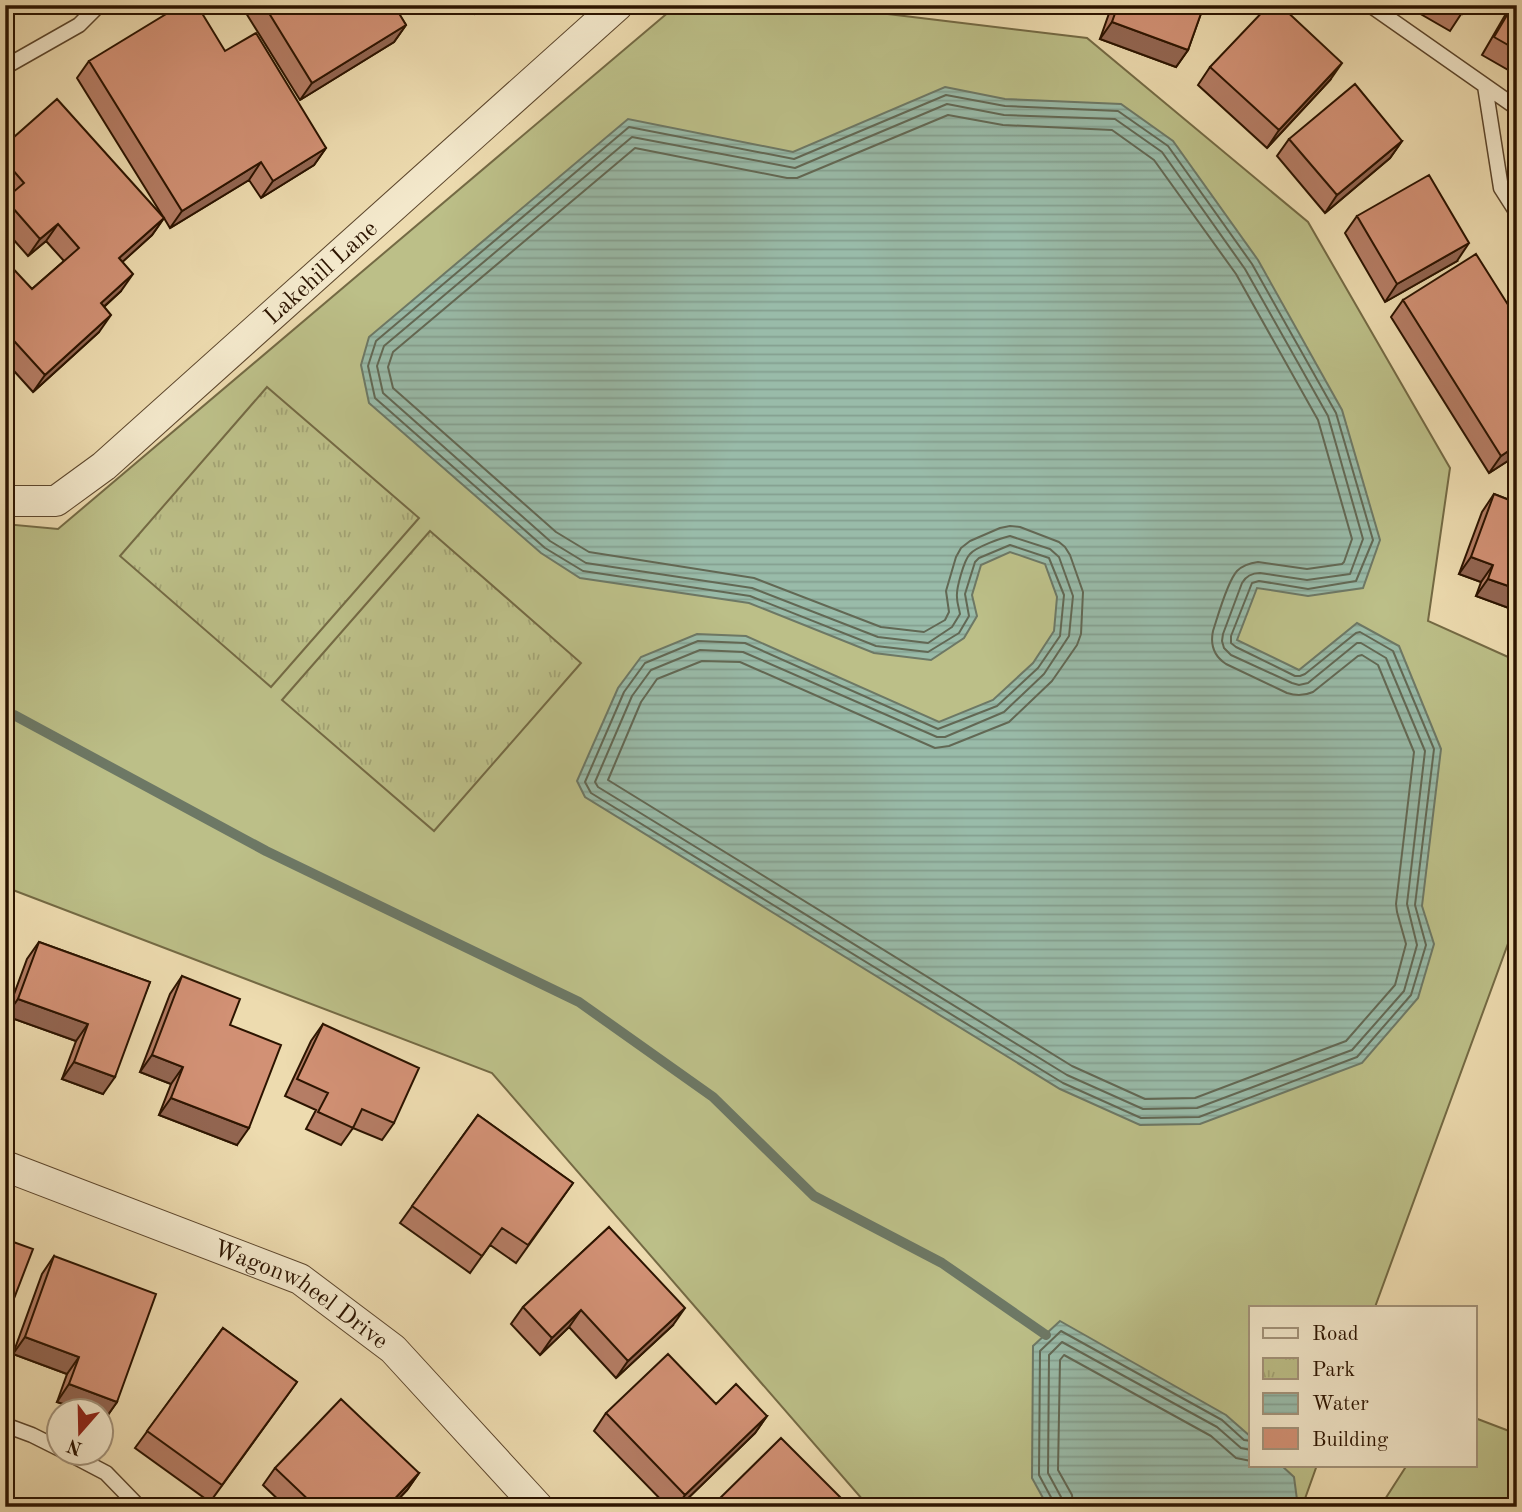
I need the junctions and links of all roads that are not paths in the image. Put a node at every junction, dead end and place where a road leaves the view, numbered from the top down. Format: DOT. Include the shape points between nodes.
graph roads {
  1 [pos="99,5"];
  2 [pos="618,5"];
  3 [pos="1370,5"];
  4 [pos="5,67"];
  5 [pos="1485,86"];
  6 [pos="1517,108"];
  7 [pos="1517,213"];
  8 [pos="5,501"];
  9 [pos="5,1166"];
  10 [pos="5,1425"];
  11 [pos="46,1442"];
  12 [pos="91,1466"];
  13 [pos="139,1507"];
  14 [pos="538,1507"];
  1 -- 4 [label="lane" via="79,25"];
  2 -- 8 [label="street, Lakehill Lane" via="104,466 57,501"];
  3 -- 5 [label="lane"];
  5 -- 6 [label="lane"];
  5 -- 7 [label="lane" via="1501,188"];
  9 -- 14 [label="street, Wagonwheel Drive" via="300,1279 393,1349"];
  10 -- 11 [label="lane"];
  12 -- 13 [label="lane"];
}
